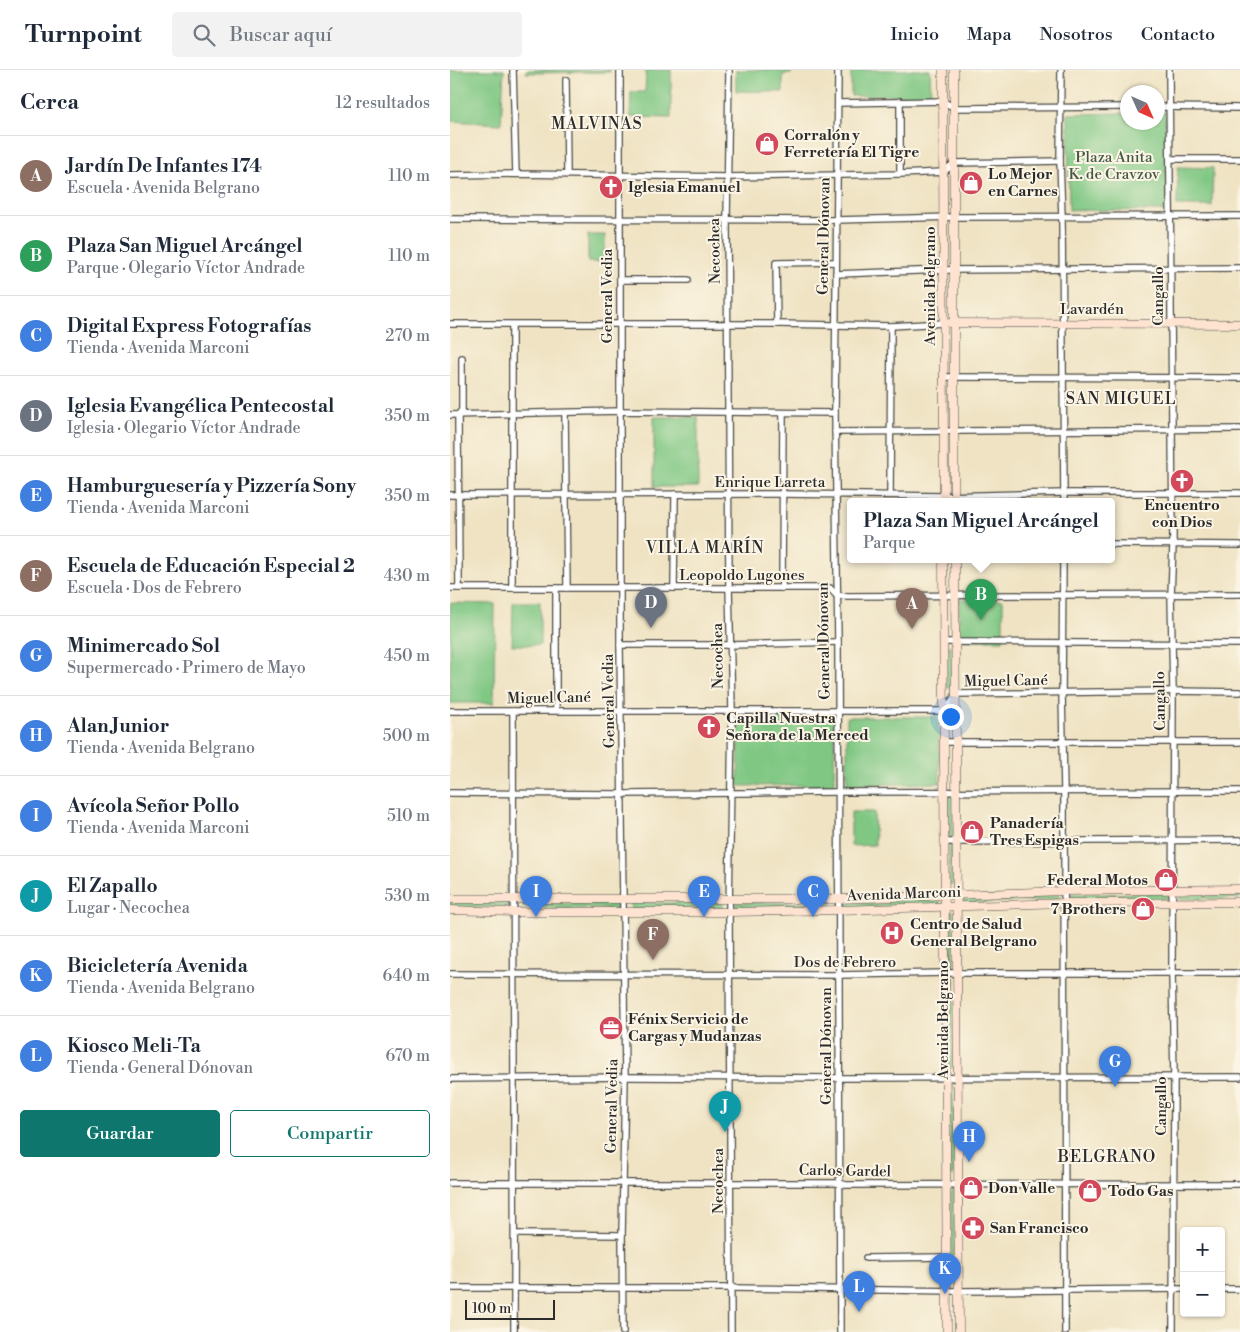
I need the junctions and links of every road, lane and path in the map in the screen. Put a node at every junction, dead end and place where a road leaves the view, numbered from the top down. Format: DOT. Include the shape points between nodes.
graph roads {
  1 [pos="513,70"];
  2 [pos="620,70"];
  3 [pos="729,70"];
  4 [pos="838,70"];
  5 [pos="943,70"];
  6 [pos="954,70"];
  7 [pos="1061,70"];
  8 [pos="1169,70"];
  9 [pos="566,80"];
  10 [pos="900,101"];
  11 [pos="943,101"];
  12 [pos="839,103"];
  13 [pos="1061,106"];
  14 [pos="1120,106"];
  15 [pos="1165,107"];
  16 [pos="1169,107"];
  17 [pos="954,108"];
  18 [pos="1240,108"];
  19 [pos="1170,159"];
  20 [pos="1240,159"];
  21 [pos="1060,162"];
  22 [pos="954,163"];
  23 [pos="944,172"];
  24 [pos="516,174"];
  25 [pos="567,174"];
  26 [pos="836,174"];
  27 [pos="900,174"];
  28 [pos="450,175"];
  29 [pos="619,175"];
  30 [pos="727,176"];
  31 [pos="1169,216"];
  32 [pos="1240,216"];
  33 [pos="954,217"];
  34 [pos="1062,217"];
  35 [pos="943,218"];
  36 [pos="450,219"];
  37 [pos="620,220"];
  38 [pos="727,220"];
  39 [pos="836,220"];
  40 [pos="836,262"];
  41 [pos="1240,268"];
  42 [pos="1171,269"];
  43 [pos="944,270"];
  44 [pos="954,270"];
  45 [pos="1062,270"];
  46 [pos="836,274"];
  47 [pos="620,280"];
  48 [pos="688,280"];
  49 [pos="944,323"];
  50 [pos="955,323"];
  51 [pos="1062,323"];
  52 [pos="450,324"];
  53 [pos="619,324"];
  54 [pos="728,324"];
  55 [pos="777,324"];
  56 [pos="1170,324"];
  57 [pos="1240,324"];
  58 [pos="512,325"];
  59 [pos="835,326"];
  60 [pos="890,326"];
  61 [pos="462,358"];
  62 [pos="943,377"];
  63 [pos="1171,377"];
  64 [pos="955,378"];
  65 [pos="1062,378"];
  66 [pos="1240,378"];
  67 [pos="620,411"];
  68 [pos="729,412"];
  69 [pos="512,413"];
  70 [pos="565,413"];
  71 [pos="783,413"];
  72 [pos="835,414"];
  73 [pos="450,415"];
  74 [pos="458,415"];
  75 [pos="1171,428"];
  76 [pos="1240,428"];
  77 [pos="1064,429"];
  78 [pos="944,431"];
  79 [pos="954,431"];
  80 [pos="835,432"];
  81 [pos="891,432"];
  82 [pos="513,493"];
  83 [pos="1064,493"];
  84 [pos="1172,493"];
  85 [pos="1240,493"];
  86 [pos="566,494"];
  87 [pos="675,494"];
  88 [pos="729,494"];
  89 [pos="782,494"];
  90 [pos="450,495"];
  91 [pos="458,495"];
  92 [pos="620,495"];
  93 [pos="835,495"];
  94 [pos="890,495"];
  95 [pos="944,498"];
  96 [pos="955,498"];
  97 [pos="1064,498"];
  98 [pos="1115,544"];
  99 [pos="1173,545"];
  100 [pos="1240,545"];
  101 [pos="944,563"];
  102 [pos="955,563"];
  103 [pos="1063,563"];
  104 [pos="729,587"];
  105 [pos="450,588"];
  106 [pos="459,588"];
  107 [pos="512,588"];
  108 [pos="567,588"];
  109 [pos="621,588"];
  110 [pos="674,588"];
  111 [pos="782,588"];
  112 [pos="556,589"];
  113 [pos="1063,594"];
  114 [pos="1240,594"];
  115 [pos="836,595"];
  116 [pos="956,595"];
  117 [pos="1171,595"];
  118 [pos="944,596"];
  119 [pos="838,642"];
  120 [pos="944,642"];
  121 [pos="955,642"];
  122 [pos="1063,643"];
  123 [pos="1172,644"];
  124 [pos="1240,644"];
  125 [pos="620,645"];
  126 [pos="730,646"];
  127 [pos="1173,691"];
  128 [pos="1240,692"];
  129 [pos="1062,693"];
  130 [pos="957,694"];
  131 [pos="450,710"];
  132 [pos="556,710"];
  133 [pos="622,710"];
  134 [pos="732,710"];
  135 [pos="513,711"];
  136 [pos="944,711"];
  137 [pos="838,712"];
  138 [pos="945,742"];
  139 [pos="957,742"];
  140 [pos="1173,742"];
  141 [pos="1240,742"];
  142 [pos="1063,743"];
  143 [pos="945,791"];
  144 [pos="956,791"];
  145 [pos="1064,791"];
  146 [pos="1173,791"];
  147 [pos="1240,791"];
  148 [pos="730,792"];
  149 [pos="838,792"];
  150 [pos="450,793"];
  151 [pos="513,794"];
  152 [pos="622,794"];
  153 [pos="1240,840"];
  154 [pos="1064,841"];
  155 [pos="1173,841"];
  156 [pos="944,842"];
  157 [pos="956,842"];
  158 [pos="1240,889"];
  159 [pos="1172,890"];
  160 [pos="1064,891"];
  161 [pos="945,894"];
  162 [pos="956,894"];
  163 [pos="450,899"];
  164 [pos="514,899"];
  165 [pos="624,899"];
  166 [pos="838,899"];
  167 [pos="729,900"];
  168 [pos="1064,902"];
  169 [pos="1172,902"];
  170 [pos="1240,902"];
  171 [pos="956,905"];
  172 [pos="945,906"];
  173 [pos="450,910"];
  174 [pos="838,910"];
  175 [pos="624,911"];
  176 [pos="514,912"];
  177 [pos="729,912"];
  178 [pos="513,973"];
  179 [pos="624,973"];
  180 [pos="946,973"];
  181 [pos="956,973"];
  182 [pos="1172,973"];
  183 [pos="450,974"];
  184 [pos="730,974"];
  185 [pos="1064,974"];
  186 [pos="1240,974"];
  187 [pos="838,975"];
  188 [pos="625,1077"];
  189 [pos="947,1077"];
  190 [pos="1174,1077"];
  191 [pos="1240,1077"];
  192 [pos="514,1078"];
  193 [pos="731,1078"];
  194 [pos="839,1078"];
  195 [pos="957,1078"];
  196 [pos="1064,1078"];
  197 [pos="450,1079"];
  198 [pos="514,1182"];
  199 [pos="731,1182"];
  200 [pos="839,1182"];
  201 [pos="450,1183"];
  202 [pos="623,1183"];
  203 [pos="947,1184"];
  204 [pos="1064,1184"];
  205 [pos="1173,1184"];
  206 [pos="1240,1184"];
  207 [pos="958,1185"];
  208 [pos="516,1234"];
  209 [pos="622,1234"];
  210 [pos="947,1257"];
  211 [pos="866,1258"];
  212 [pos="450,1288"];
  213 [pos="624,1288"];
  214 [pos="731,1288"];
  215 [pos="1173,1288"];
  216 [pos="514,1289"];
  217 [pos="839,1289"];
  218 [pos="1065,1289"];
  219 [pos="1180,1289"];
  220 [pos="1225,1289"];
  221 [pos="1240,1289"];
  222 [pos="947,1290"];
  223 [pos="959,1291"];
  224 [pos="514,1332"];
  225 [pos="623,1332"];
  226 [pos="731,1332"];
  227 [pos="840,1332"];
  228 [pos="947,1332"];
  229 [pos="959,1332"];
  230 [pos="1065,1332"];
  231 [pos="1173,1332"];
  1 -- 24 [label="street"];
  2 -- 29 [label="street, General Vedia"];
  3 -- 30 [label="street, Necochea"];
  4 -- 12 [label="street, General Dónovan"];
  5 -- 11 [label="main road, Avenida Belgrano"];
  6 -- 17 [label="main road, Avenida Belgrano"];
  7 -- 13 [label="street"];
  8 -- 16 [label="street, Cangallo"];
  9 -- 25 [label="street"];
  10 -- 11 [label="street"];
  10 -- 12 [label="street"];
  10 -- 27 [label="street"];
  11 -- 17 [label="street"];
  11 -- 23 [label="main road, Avenida Belgrano"];
  12 -- 26 [label="street, General Dónovan"];
  13 -- 14 [label="street"];
  13 -- 17 [label="street"];
  13 -- 21 [label="street"];
  15 -- 16 [label="street"];
  16 -- 18 [label="street"];
  16 -- 19 [label="street, Cangallo"];
  17 -- 22 [label="main road, Avenida Belgrano"];
  19 -- 20 [label="street"];
  19 -- 31 [label="street, Cangallo"];
  21 -- 22 [label="street"];
  21 -- 34 [label="street"];
  22 -- 23 [label="street"];
  22 -- 33 [label="main road, Avenida Belgrano"];
  23 -- 27 [label="street"];
  23 -- 35 [label="main road, Avenida Belgrano"];
  24 -- 25 [label="street"];
  24 -- 28 [label="street"];
  25 -- 29 [label="street"];
  26 -- 27 [label="street"];
  26 -- 30 [label="street"];
  26 -- 39 [label="street, General Dónovan"];
  29 -- 30 [label="street"];
  29 -- 37 [label="street, General Vedia"];
  30 -- 38 [label="street, Necochea"];
  31 -- 32 [label="street"];
  31 -- 34 [label="street"];
  31 -- 42 [label="street, Cangallo"];
  33 -- 34 [label="street"];
  33 -- 35 [label="street"];
  33 -- 44 [label="main road, Avenida Belgrano"];
  34 -- 45 [label="street"];
  35 -- 39 [label="street"];
  35 -- 43 [label="main road, Avenida Belgrano"];
  36 -- 37 [label="street"];
  37 -- 38 [label="street"];
  37 -- 47 [label="street, General Vedia"];
  38 -- 39 [label="street"];
  38 -- 54 [label="street, Necochea"];
  39 -- 40 [label="street, General Dónovan"];
  40 -- 46 [label="street, General Dónovan"];
  40 -- 55 [label="street" via="776,263"];
  41 -- 42 [label="street"];
  42 -- 45 [label="street"];
  42 -- 56 [label="street, Cangallo"];
  43 -- 44 [label="street"];
  43 -- 46 [label="street"];
  43 -- 49 [label="main road, Avenida Belgrano"];
  44 -- 45 [label="street"];
  44 -- 50 [label="main road, Avenida Belgrano"];
  45 -- 51 [label="street"];
  46 -- 59 [label="street, General Dónovan"];
  47 -- 48 [label="street"];
  47 -- 53 [label="street, General Vedia"];
  49 -- 50 [label="main road, Lavardén"];
  49 -- 60 [label="street"];
  49 -- 62 [label="main road, Avenida Belgrano"];
  50 -- 51 [label="main road, Lavardén"];
  50 -- 64 [label="main road, Avenida Belgrano"];
  51 -- 56 [label="main road, Lavardén"];
  51 -- 65 [label="street"];
  52 -- 58 [label="street"];
  53 -- 54 [label="street"];
  53 -- 58 [label="street"];
  53 -- 67 [label="street, General Vedia"];
  54 -- 55 [label="street"];
  54 -- 68 [label="street, Necochea"];
  55 -- 59 [label="street"];
  56 -- 57 [label="main road, Lavardén"];
  56 -- 63 [label="street, Cangallo"];
  58 -- 69 [label="street"];
  59 -- 60 [label="street"];
  59 -- 72 [label="street, General Dónovan"];
  60 -- 81 [label="street"];
  61 -- 74 [label="street" via="462,410"];
  62 -- 64 [label="street"];
  62 -- 78 [label="main road, Avenida Belgrano"];
  63 -- 65 [label="street"];
  63 -- 66 [label="street"];
  63 -- 75 [label="street, Cangallo"];
  64 -- 65 [label="street"];
  64 -- 79 [label="main road, Avenida Belgrano"];
  65 -- 77 [label="street"];
  67 -- 68 [label="street"];
  67 -- 70 [label="street"];
  67 -- 92 [label="street, General Vedia"];
  68 -- 71 [label="street"];
  68 -- 88 [label="street, Necochea"];
  69 -- 70 [label="street"];
  69 -- 74 [label="street"];
  69 -- 82 [label="street"];
  70 -- 86 [label="street"];
  71 -- 72 [label="street"];
  71 -- 89 [label="street"];
  72 -- 80 [label="street, General Dónovan"];
  73 -- 74 [label="street"];
  74 -- 91 [label="street"];
  75 -- 76 [label="street"];
  75 -- 77 [label="street"];
  75 -- 84 [label="street, Cangallo"];
  77 -- 79 [label="street"];
  77 -- 83 [label="street"];
  78 -- 79 [label="street"];
  78 -- 81 [label="street"];
  78 -- 95 [label="main road, Avenida Belgrano"];
  79 -- 96 [label="main road, Avenida Belgrano"];
  80 -- 81 [label="street"];
  80 -- 93 [label="street, General Dónovan"];
  81 -- 94 [label="street"];
  82 -- 86 [label="street, Enrique Larreta"];
  82 -- 91 [label="street, Enrique Larreta"];
  82 -- 107 [label="street"];
  83 -- 84 [label="street, Enrique Larreta"];
  83 -- 96 [label="street, Enrique Larreta"];
  83 -- 97 [label="street"];
  84 -- 85 [label="street, Enrique Larreta"];
  84 -- 99 [label="street, Cangallo"];
  86 -- 92 [label="street, Enrique Larreta"];
  86 -- 108 [label="street"];
  87 -- 88 [label="street, Enrique Larreta"];
  87 -- 92 [label="street, Enrique Larreta"];
  87 -- 110 [label="street"];
  88 -- 89 [label="street, Enrique Larreta"];
  88 -- 104 [label="street, Necochea"];
  89 -- 93 [label="street, Enrique Larreta"];
  89 -- 111 [label="street"];
  90 -- 91 [label="street, Enrique Larreta"];
  91 -- 106 [label="street"];
  92 -- 109 [label="street, General Vedia"];
  93 -- 94 [label="street, Enrique Larreta"];
  93 -- 115 [label="street, General Dónovan"];
  94 -- 95 [label="street, Enrique Larreta"];
  95 -- 96 [label="street, Enrique Larreta"];
  98 -- 99 [label="street"];
  99 -- 100 [label="street"];
  99 -- 117 [label="street, Cangallo"];
  101 -- 118 [label="main road, Avenida Belgrano"];
  102 -- 116 [label="main road, Avenida Belgrano"];
  103 -- 113 [label="street"];
  104 -- 110 [label="street, Leopoldo Lugones"];
  104 -- 111 [label="street, Leopoldo Lugones"];
  104 -- 126 [label="street, Necochea"];
  105 -- 106 [label="street, Leopoldo Lugones"];
  106 -- 107 [label="street, Leopoldo Lugones"];
  107 -- 112 [label="street, Leopoldo Lugones"];
  108 -- 109 [label="street, Leopoldo Lugones"];
  108 -- 112 [label="street, Leopoldo Lugones"];
  109 -- 110 [label="street, Leopoldo Lugones"];
  109 -- 125 [label="street, General Vedia"];
  111 -- 115 [label="street, Leopoldo Lugones" via="830,588"];
  112 -- 132 [label="street"];
  113 -- 116 [label="street, Leopoldo Lugones"];
  113 -- 117 [label="street, Leopoldo Lugones"];
  113 -- 122 [label="street"];
  114 -- 117 [label="street, Leopoldo Lugones"];
  115 -- 118 [label="street, Leopoldo Lugones"];
  115 -- 119 [label="street, General Dónovan"];
  116 -- 118 [label="street, Leopoldo Lugones"];
  116 -- 121 [label="main road, Avenida Belgrano"];
  117 -- 123 [label="street, Cangallo"];
  118 -- 120 [label="main road, Avenida Belgrano"];
  119 -- 126 [label="street"];
  119 -- 137 [label="street, General Dónovan"];
  120 -- 121 [label="street"];
  120 -- 136 [label="main road, Avenida Belgrano"];
  121 -- 122 [label="street"];
  121 -- 130 [label="main road, Avenida Belgrano"];
  122 -- 123 [label="street"];
  122 -- 129 [label="street"];
  123 -- 124 [label="street"];
  123 -- 127 [label="street, Cangallo"];
  125 -- 126 [label="street"];
  125 -- 133 [label="street, General Vedia"];
  126 -- 134 [label="street, Necochea"];
  127 -- 128 [label="street, Miguel Cané"];
  127 -- 129 [label="street, Miguel Cané"];
  127 -- 140 [label="street, Cangallo"];
  129 -- 130 [label="street, Miguel Cané"];
  129 -- 142 [label="street"];
  130 -- 136 [label="street, Miguel Cané"];
  130 -- 139 [label="main road, Avenida Belgrano"];
  131 -- 135 [label="street, Miguel Cané"];
  132 -- 133 [label="street, Miguel Cané"];
  132 -- 135 [label="street, Miguel Cané"];
  133 -- 134 [label="street, Miguel Cané"];
  133 -- 152 [label="street, General Vedia"];
  134 -- 137 [label="street, Miguel Cané"];
  134 -- 148 [label="street, Necochea"];
  135 -- 151 [label="street"];
  136 -- 137 [label="street, Miguel Cané"];
  136 -- 138 [label="main road, Avenida Belgrano"];
  137 -- 149 [label="street, General Dónovan"];
  138 -- 139 [label="street"];
  138 -- 143 [label="main road, Avenida Belgrano"];
  139 -- 142 [label="street"];
  139 -- 144 [label="main road, Avenida Belgrano"];
  140 -- 141 [label="street"];
  140 -- 142 [label="street"];
  140 -- 146 [label="street, Cangallo"];
  142 -- 145 [label="street"];
  143 -- 144 [label="street"];
  143 -- 149 [label="street"];
  143 -- 156 [label="main road, Avenida Belgrano"];
  144 -- 145 [label="street"];
  144 -- 157 [label="main road, Avenida Belgrano"];
  145 -- 146 [label="street"];
  145 -- 154 [label="street"];
  146 -- 147 [label="street"];
  146 -- 155 [label="street, Cangallo"];
  148 -- 149 [label="street"];
  148 -- 152 [label="street"];
  148 -- 167 [label="street, Necochea"];
  149 -- 166 [label="street, General Dónovan"];
  150 -- 151 [label="street"];
  151 -- 152 [label="street"];
  151 -- 164 [label="street"];
  152 -- 165 [label="street, General Vedia"];
  153 -- 155 [label="street"];
  154 -- 155 [label="street"];
  154 -- 157 [label="street"];
  154 -- 160 [label="street"];
  155 -- 159 [label="street, Cangallo"];
  156 -- 157 [label="street"];
  156 -- 161 [label="main road, Avenida Belgrano"];
  157 -- 162 [label="main road, Avenida Belgrano"];
  158 -- 159 [label="main road, Avenida Marconi"];
  159 -- 160 [label="main road, Avenida Marconi"];
  159 -- 169 [label="street, Cangallo"];
  160 -- 162 [label="main road, Avenida Marconi"];
  160 -- 168 [label="street"];
  161 -- 162 [label="main road, Avenida Marconi"];
  161 -- 166 [label="main road, Avenida Marconi"];
  161 -- 172 [label="main road, Avenida Belgrano"];
  162 -- 171 [label="main road, Avenida Belgrano"];
  163 -- 164 [label="main road, Avenida Marconi"];
  164 -- 165 [label="main road, Avenida Marconi"];
  164 -- 176 [label="street"];
  165 -- 167 [label="main road, Avenida Marconi"];
  165 -- 175 [label="street, General Vedia"];
  166 -- 167 [label="main road, Avenida Marconi"];
  166 -- 174 [label="street, General Dónovan"];
  167 -- 177 [label="street, Necochea"];
  168 -- 169 [label="main road, Avenida Marconi"];
  168 -- 171 [label="main road, Avenida Marconi"];
  168 -- 185 [label="street"];
  169 -- 170 [label="main road, Avenida Marconi"];
  169 -- 182 [label="street, Cangallo"];
  171 -- 172 [label="main road, Avenida Marconi"];
  171 -- 181 [label="main road, Avenida Belgrano"];
  172 -- 174 [label="main road, Avenida Marconi"];
  172 -- 180 [label="main road, Avenida Belgrano"];
  173 -- 176 [label="main road, Avenida Marconi"];
  174 -- 177 [label="main road, Avenida Marconi"];
  174 -- 187 [label="street, General Dónovan"];
  175 -- 176 [label="main road, Avenida Marconi"];
  175 -- 177 [label="main road, Avenida Marconi"];
  175 -- 179 [label="street, General Vedia"];
  176 -- 178 [label="street"];
  177 -- 184 [label="street, Necochea"];
  178 -- 179 [label="street, Dos de Febrero"];
  178 -- 183 [label="street, Dos de Febrero"];
  178 -- 192 [label="street"];
  179 -- 184 [label="street, Dos de Febrero"];
  179 -- 188 [label="street, General Vedia"];
  180 -- 181 [label="street, Dos de Febrero"];
  180 -- 187 [label="street, Dos de Febrero"];
  180 -- 189 [label="main road, Avenida Belgrano"];
  181 -- 185 [label="street, Dos de Febrero"];
  181 -- 195 [label="main road, Avenida Belgrano"];
  182 -- 185 [label="street, Dos de Febrero"];
  182 -- 186 [label="street, Dos de Febrero"];
  182 -- 190 [label="street, Cangallo"];
  184 -- 187 [label="street, Dos de Febrero"];
  184 -- 193 [label="street, Necochea"];
  185 -- 196 [label="street"];
  187 -- 194 [label="street, General Dónovan"];
  188 -- 192 [label="street"];
  188 -- 193 [label="street"];
  188 -- 202 [label="street, General Vedia"];
  189 -- 194 [label="street"];
  189 -- 195 [label="street"];
  189 -- 203 [label="main road, Avenida Belgrano"];
  190 -- 191 [label="street"];
  190 -- 196 [label="street"];
  190 -- 205 [label="street, Cangallo"];
  192 -- 197 [label="street"];
  192 -- 198 [label="street"];
  193 -- 194 [label="street"];
  193 -- 199 [label="street, Necochea"];
  194 -- 200 [label="street, General Dónovan"];
  195 -- 196 [label="street"];
  195 -- 207 [label="main road, Avenida Belgrano"];
  196 -- 204 [label="street"];
  198 -- 201 [label="street, Carlos Gardel"];
  198 -- 202 [label="street, Carlos Gardel"];
  198 -- 208 [label="street"];
  199 -- 200 [label="street, Carlos Gardel"];
  199 -- 202 [label="street, Carlos Gardel"];
  199 -- 214 [label="street, Necochea"];
  200 -- 203 [label="street, Carlos Gardel" via="846,1185"];
  200 -- 217 [label="street, General Dónovan"];
  202 -- 209 [label="street, General Vedia"];
  203 -- 207 [label="street, Carlos Gardel"];
  203 -- 210 [label="main road, Avenida Belgrano"];
  204 -- 205 [label="street, Carlos Gardel"];
  204 -- 207 [label="street, Carlos Gardel"];
  204 -- 218 [label="street"];
  205 -- 206 [label="street, Carlos Gardel"];
  205 -- 215 [label="street, Cangallo"];
  207 -- 223 [label="main road, Avenida Belgrano"];
  208 -- 209 [label="street"];
  208 -- 216 [label="street"];
  209 -- 213 [label="street, General Vedia"];
  210 -- 211 [label="street"];
  210 -- 222 [label="main road, Avenida Belgrano"];
  212 -- 216 [label="street"];
  213 -- 214 [label="street"];
  213 -- 216 [label="street"];
  213 -- 225 [label="street, General Vedia"];
  214 -- 217 [label="street"];
  214 -- 226 [label="street, Necochea"];
  215 -- 218 [label="street"];
  215 -- 219 [label="street"];
  215 -- 231 [label="street, Cangallo"];
  216 -- 224 [label="street"];
  217 -- 222 [label="street"];
  217 -- 227 [label="street, General Dónovan"];
  218 -- 223 [label="street"];
  218 -- 230 [label="street"];
  220 -- 221 [label="street"];
  222 -- 223 [label="street"];
  222 -- 228 [label="main road, Avenida Belgrano"];
  223 -- 229 [label="main road, Avenida Belgrano"];
}
